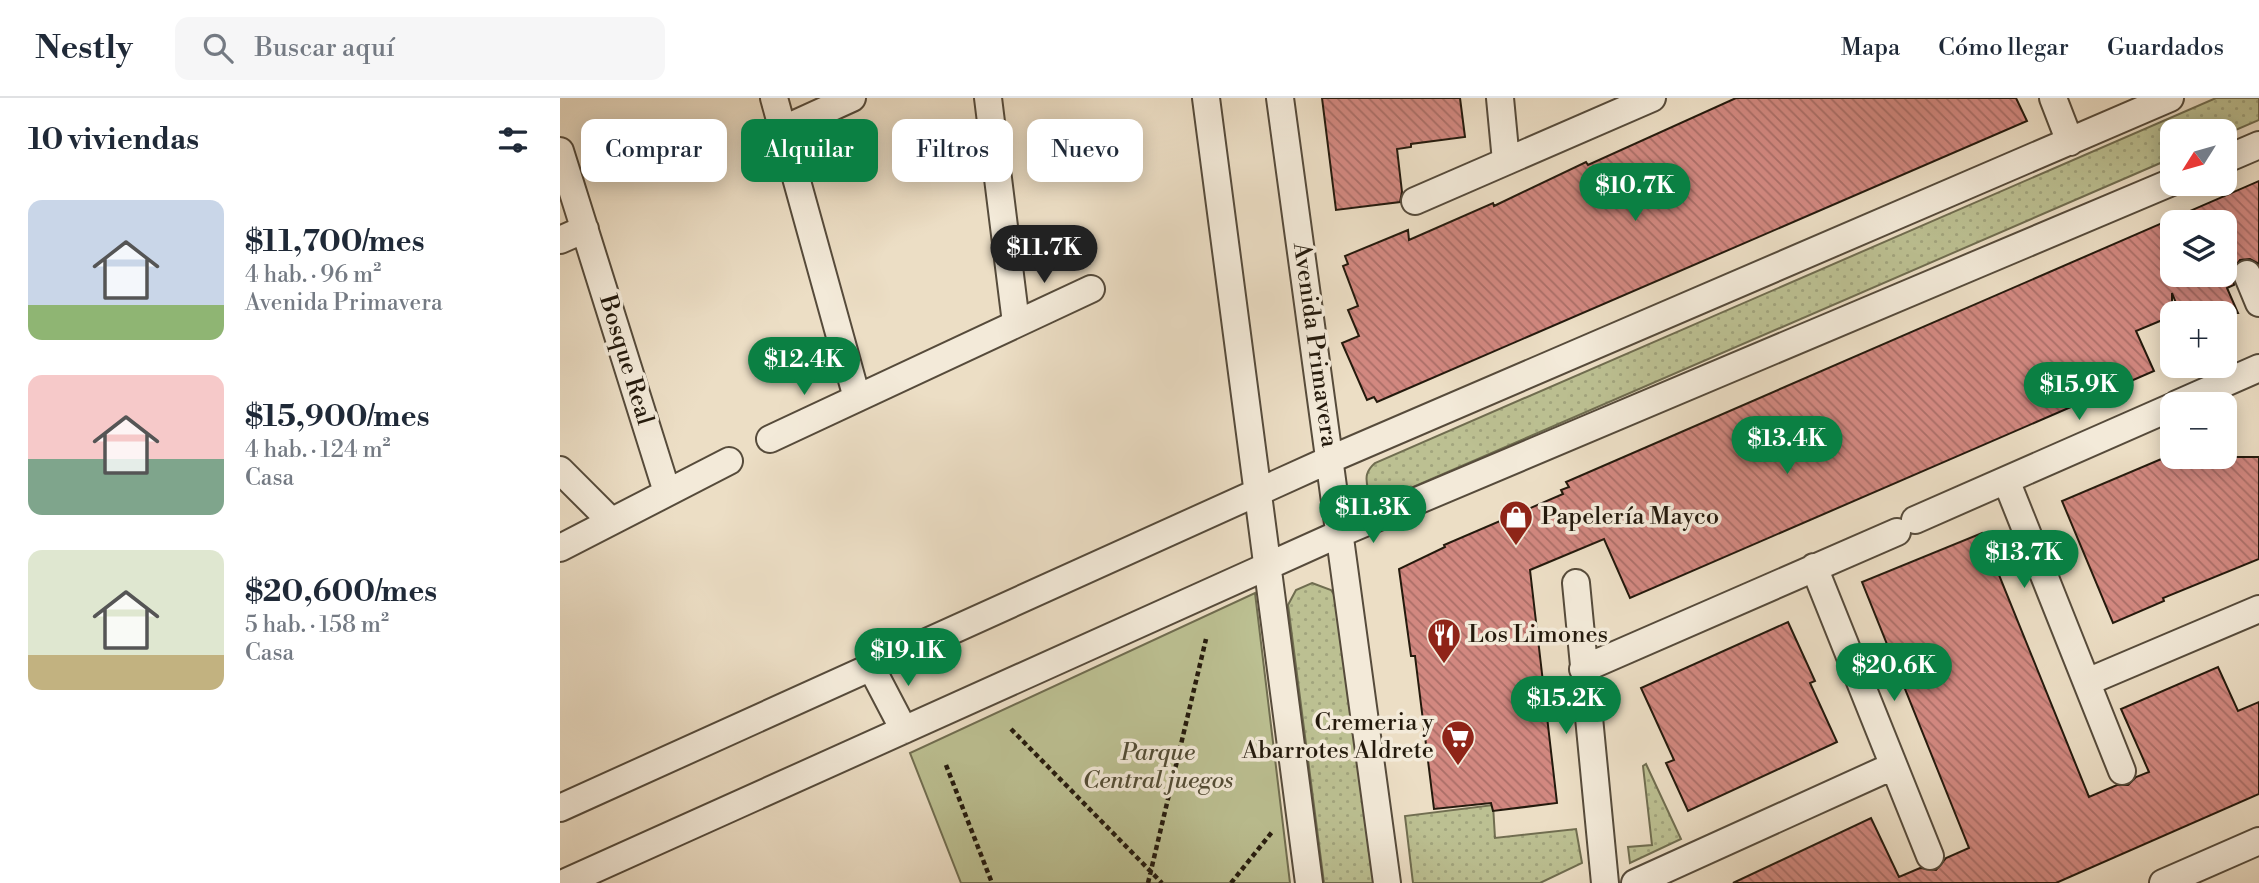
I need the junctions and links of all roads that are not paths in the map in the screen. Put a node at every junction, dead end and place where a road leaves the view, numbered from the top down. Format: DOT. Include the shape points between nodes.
graph roads {
  1 [pos="774,98"];
  2 [pos="852,98"];
  3 [pos="988,98"];
  4 [pos="1206,98"];
  5 [pos="1280,98"];
  6 [pos="1500,98"];
  7 [pos="1652,98"];
  8 [pos="2053,98"];
  9 [pos="2171,98"];
  10 [pos="781,119"];
  11 [pos="806,119"];
  12 [pos="2070,142"];
  13 [pos="2259,145"];
  14 [pos="560,151"];
  15 [pos="2237,154"];
  16 [pos="1506,161"];
  17 [pos="799,182"];
  18 [pos="2160,187"];
  19 [pos="1415,201"];
  20 [pos="585,229"];
  21 [pos="560,240"];
  22 [pos="2247,274"];
  23 [pos="1091,289"];
  24 [pos="2259,303"];
  25 [pos="1016,323"];
  26 [pos="2259,368"];
  27 [pos="2204,392"];
  28 [pos="858,398"];
  29 [pos="2160,412"];
  30 [pos="770,439"];
  31 [pos="1331,459"];
  32 [pos="729,461"];
  33 [pos="560,470"];
  34 [pos="2006,480"];
  35 [pos="1258,491"];
  36 [pos="667,492"];
  37 [pos="611,521"];
  38 [pos="1341,533"];
  39 [pos="560,548"];
  40 [pos="1267,566"];
  41 [pos="1814,567"];
  42 [pos="1576,583"];
  43 [pos="2259,609"];
  44 [pos="871,667"];
  45 [pos="1583,669"];
  46 [pos="2087,682"];
  47 [pos="904,730"];
  48 [pos="1893,766"];
  49 [pos="2122,771"];
  50 [pos="560,808"];
  51 [pos="2259,841"];
  52 [pos="1930,856"];
  53 [pos="2166,882"];
  54 [pos="564,883"];
  55 [pos="1309,883"];
  56 [pos="1387,883"];
  57 [pos="1605,883"];
  58 [pos="1635,883"];
  1 -- 10 [label="street"];
  2 -- 11 [label="street"];
  3 -- 25 [label="street"];
  4 -- 35 [label="street"];
  5 -- 31 [label="street, Avenida Primavera"];
  6 -- 16 [label="street"];
  7 -- 16 [label="street"];
  8 -- 12 [label="street"];
  9 -- 12 [label="street"];
  12 -- 31 [label="street"];
  13 -- 15 [label="street"];
  14 -- 20 [label="street, Bosque Real"];
  16 -- 19 [label="street"];
  17 -- 28 [label="street"];
  18 -- 38 [label="street"];
  20 -- 21 [label="street"];
  20 -- 36 [label="street, Bosque Real"];
  22 -- 24 [label="street"];
  23 -- 25 [label="street"];
  25 -- 28 [label="street"];
  26 -- 27 [label="street"];
  28 -- 30 [label="street"];
  29 -- 34 [label="street"];
  31 -- 35 [label="street"];
  31 -- 38 [label="street, Avenida Primavera"];
  32 -- 36 [label="street"];
  33 -- 37 [label="street"];
  34 -- 41 [label="street"];
  34 -- 46 [label="street"];
  35 -- 40 [label="street"];
  35 -- 44 [label="street"];
  36 -- 37 [label="street"];
  37 -- 39 [label="street"];
  38 -- 40 [label="street"];
  38 -- 56 [label="street, Avenida Primavera"];
  40 -- 47 [label="street"];
  40 -- 55 [label="street"];
  41 -- 45 [label="street"];
  41 -- 48 [label="street"];
  42 -- 45 [label="street"];
  43 -- 46 [label="street"];
  44 -- 47 [label="street"];
  44 -- 50 [label="street"];
  45 -- 57 [label="street"];
  46 -- 49 [label="street"];
  47 -- 54 [label="street"];
  48 -- 52 [label="street"];
  48 -- 58 [label="street"];
  51 -- 53 [label="street"];
}
